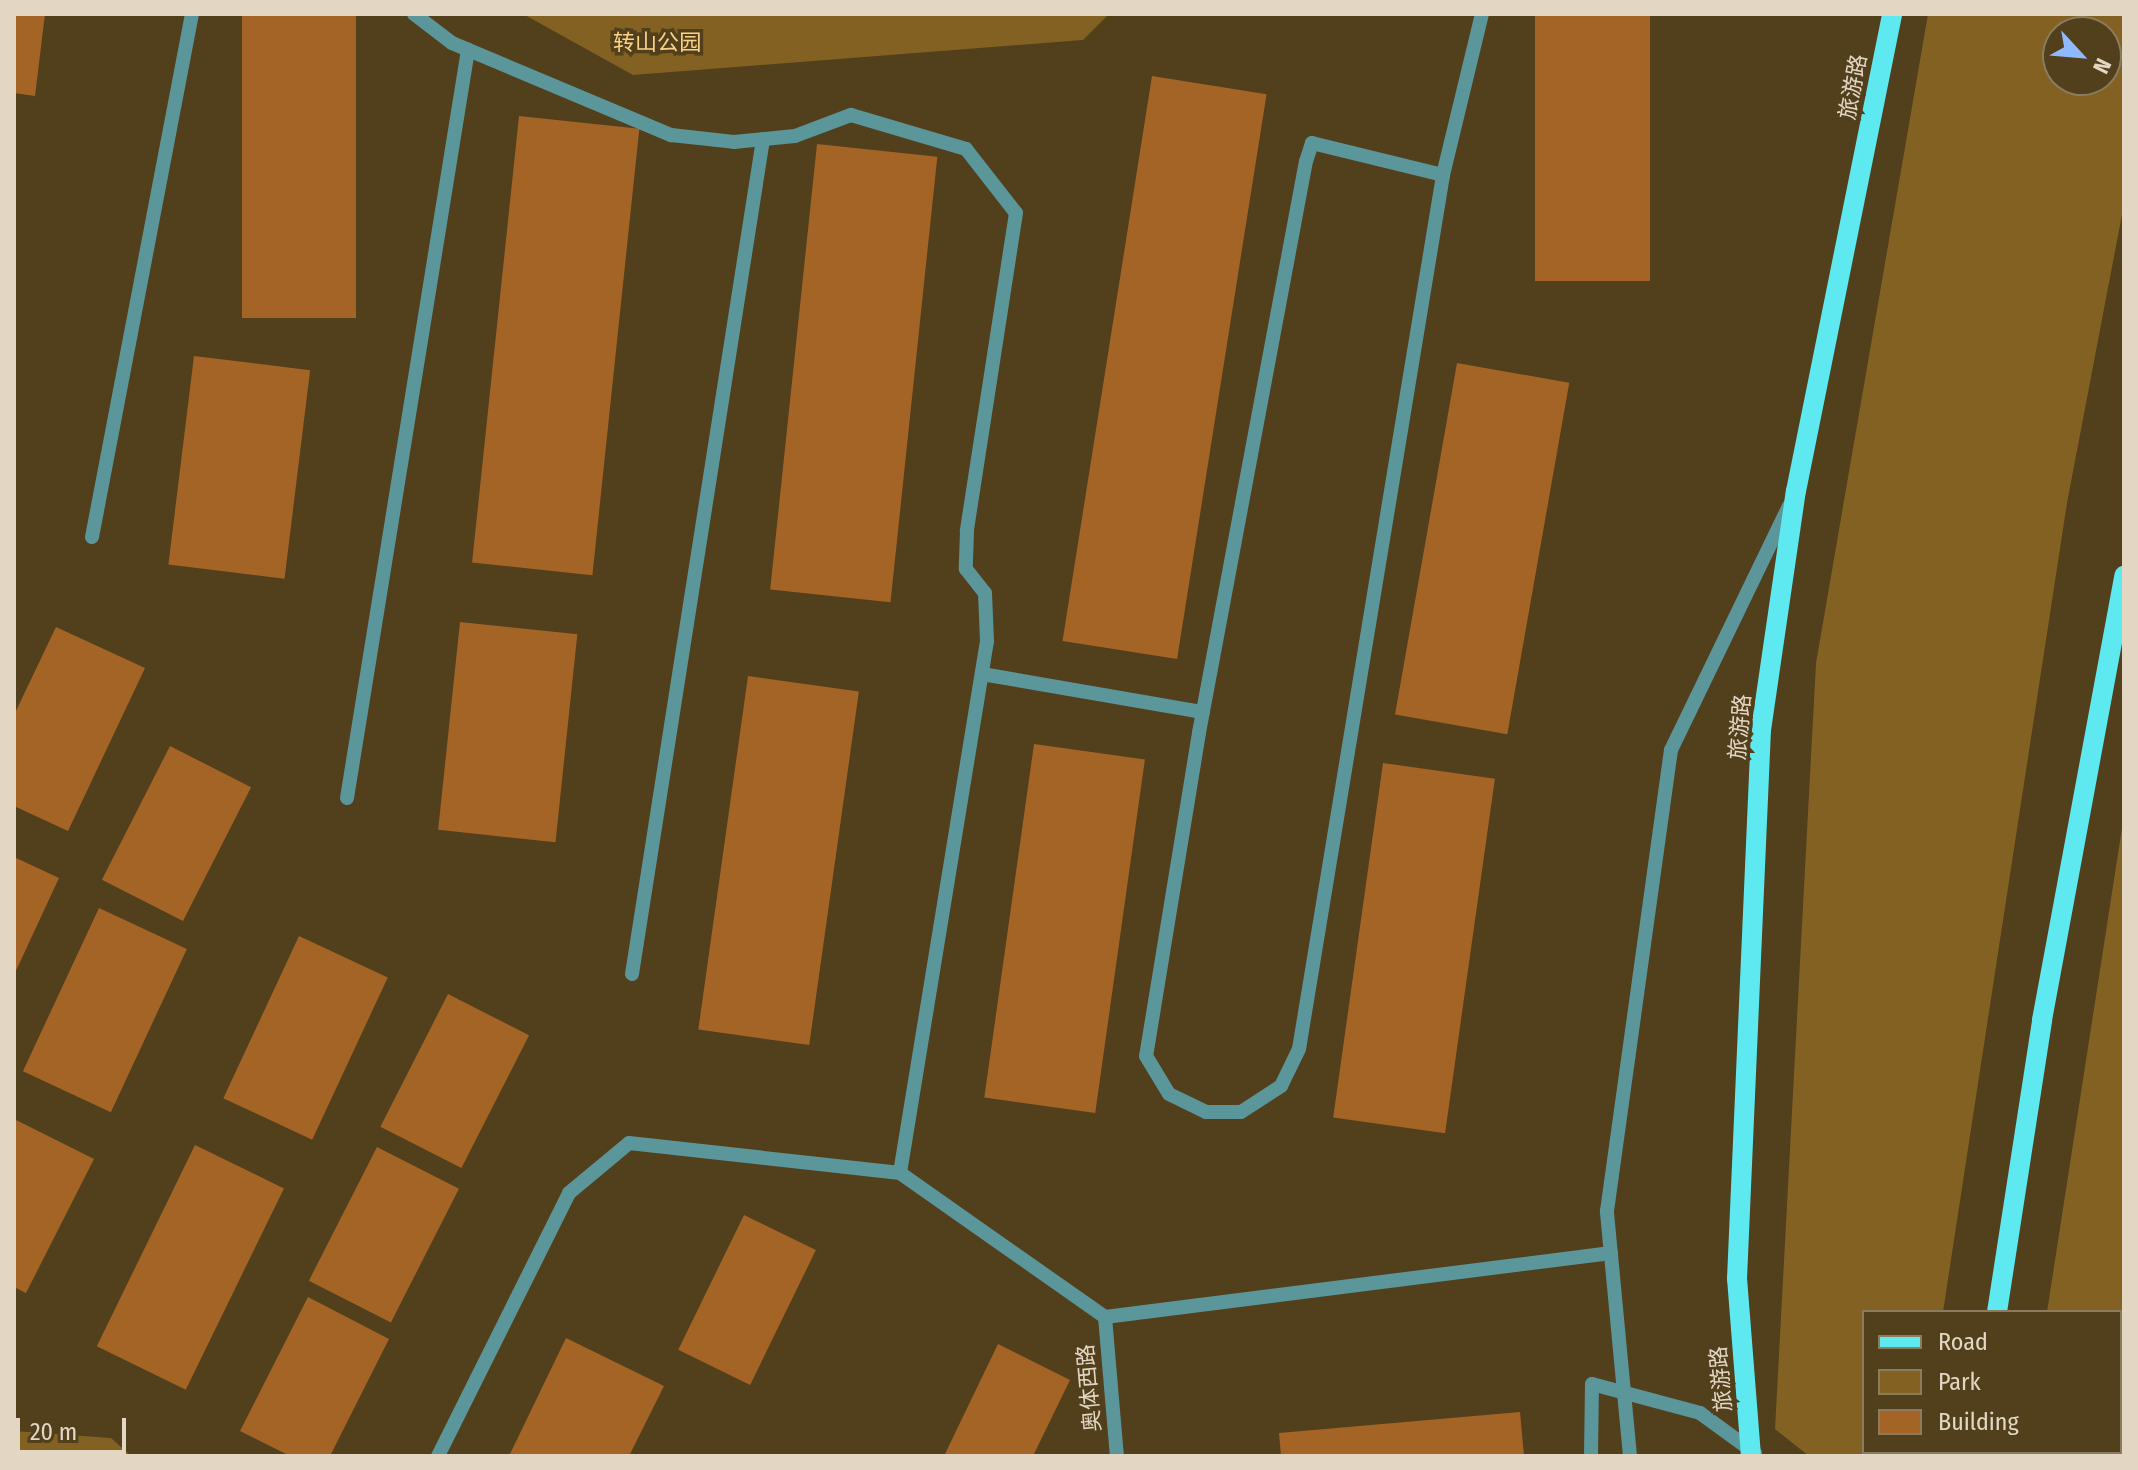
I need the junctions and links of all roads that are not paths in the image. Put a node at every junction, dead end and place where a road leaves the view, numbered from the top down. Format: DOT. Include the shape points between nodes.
graph roads {
  1 [pos="192,14"];
  2 [pos="414,14"];
  3 [pos="1482,14"];
  4 [pos="1892,14"];
  5 [pos="468,50"];
  6 [pos="763,139"];
  7 [pos="1443,175"];
  8 [pos="1796,491"];
  9 [pos="92,537"];
  10 [pos="2124,576"];
  11 [pos="982,674"];
  12 [pos="1203,712"];
  13 [pos="347,798"];
  14 [pos="632,974"];
  15 [pos="900,1173"];
  16 [pos="1611,1253"];
  17 [pos="1997,1310"];
  18 [pos="1105,1317"];
  19 [pos="438,1456"];
  20 [pos="1117,1456"];
  21 [pos="1591,1456"];
  22 [pos="1630,1456"];
  23 [pos="1751,1456"];
  24 [pos="1758,1456"];
  1 -- 9 [label="street"];
  2 -- 5 [label="street"];
  3 -- 7 [label="street"];
  4 -- 8 [label="main road, 旅游路"];
  5 -- 6 [label="street" via="671,135"];
  5 -- 13 [label="street"];
  6 -- 11 [label="street" via="795,136 851,115 902,128 966,149 1016,213 967,531 966,569 985,593"];
  6 -- 14 [label="street"];
  7 -- 12 [label="street" via="1312,143"];
  7 -- 12 [label="street" via="1299,1049 1281,1086 1241,1112 1206,1112 1169,1094 1146,1056"];
  8 -- 16 [label="street" via="1671,750 1607,1211"];
  8 -- 23 [label="main road, 旅游路" via="1761,730 1737,1279"];
  10 -- 17 [label="main road" via="2042,1020"];
  11 -- 12 [label="street"];
  11 -- 15 [label="street"];
  15 -- 18 [label="street"];
  15 -- 19 [label="street" via="629,1143 569,1193"];
  16 -- 18 [label="street"];
  16 -- 22 [label="street"];
  18 -- 20 [label="street, 奥体西路"];
  21 -- 24 [label="street" via="1592,1384 1700,1413"];
}
